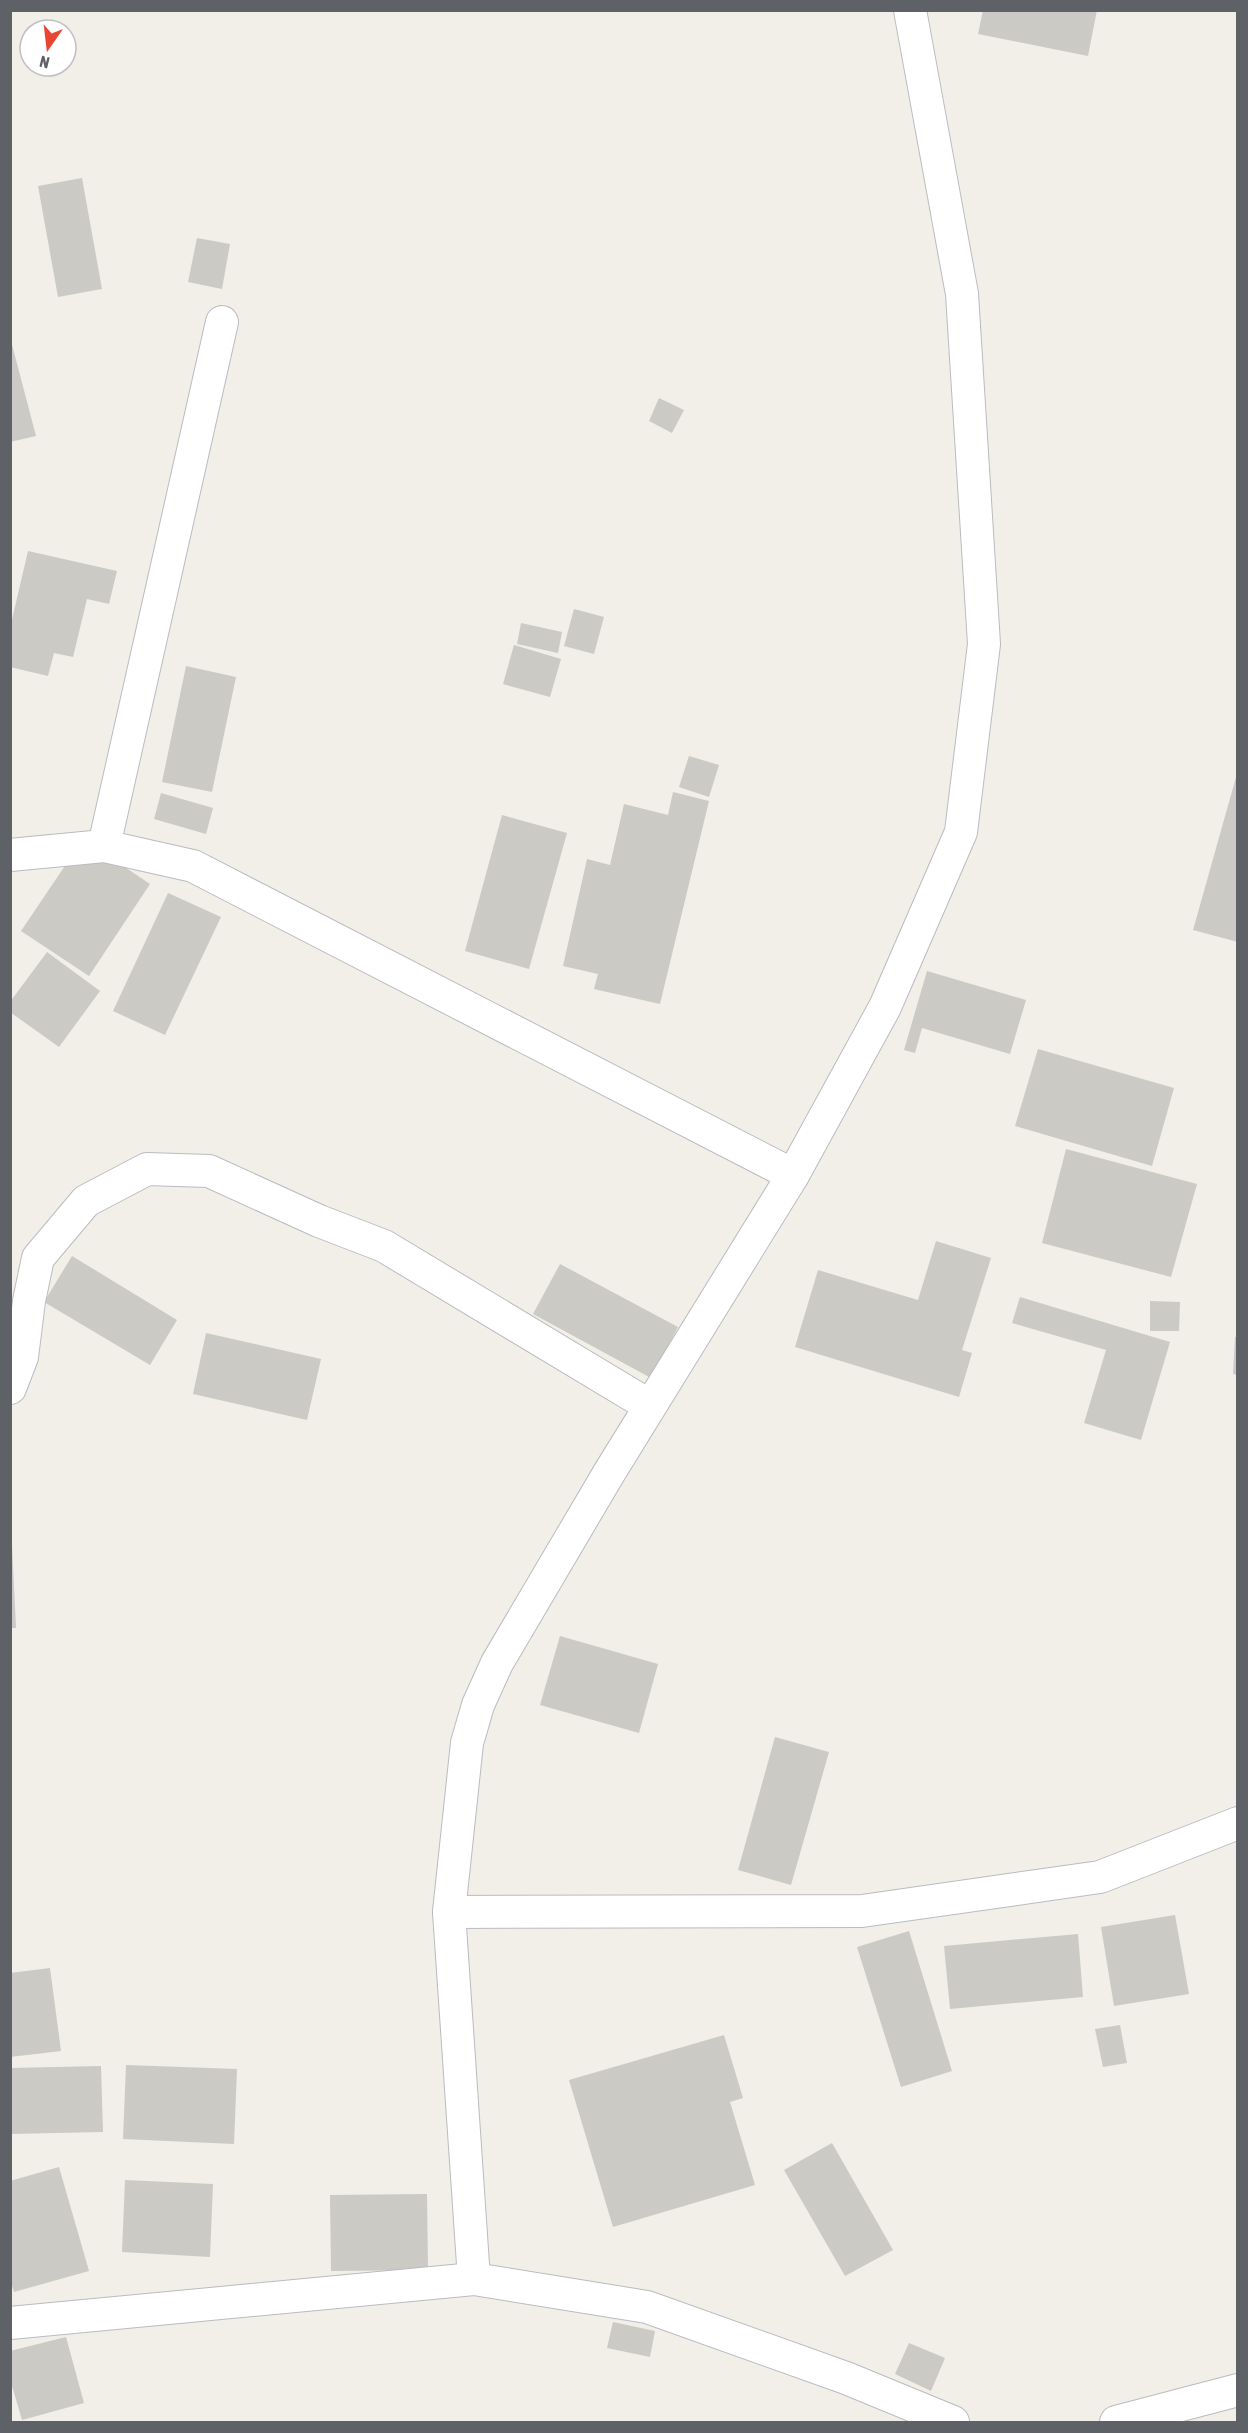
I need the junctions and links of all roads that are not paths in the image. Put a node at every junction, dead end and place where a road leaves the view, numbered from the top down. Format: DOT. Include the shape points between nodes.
graph roads {
  1 [pos="909,10"];
  2 [pos="222,322"];
  3 [pos="104,846"];
  4 [pos="10,855"];
  5 [pos="793,1175"];
  6 [pos="10,1388"];
  7 [pos="650,1406"];
  8 [pos="1238,1823"];
  9 [pos="449,1912"];
  10 [pos="474,2279"];
  11 [pos="10,2323"];
  12 [pos="1238,2390"];
  13 [pos="953,2422"];
  14 [pos="1116,2422"];
  1 -- 5 [label="street" via="962,294 984,644 961,832 885,1007"];
  2 -- 3 [label="street"];
  3 -- 4 [label="street"];
  3 -- 5 [label="street" via="193,866"];
  5 -- 7 [label="street"];
  6 -- 7 [label="street" via="22,1357 38,1258 86,1200 147,1169 208,1171 384,1246"];
  7 -- 9 [label="street" via="497,1663 478,1705 467,1743"];
  8 -- 9 [label="street" via="1100,1876 862,1911"];
  9 -- 10 [label="street"];
  10 -- 11 [label="street"];
  10 -- 13 [label="street" via="647,2307 846,2378"];
  12 -- 14 [label="street"];
}
